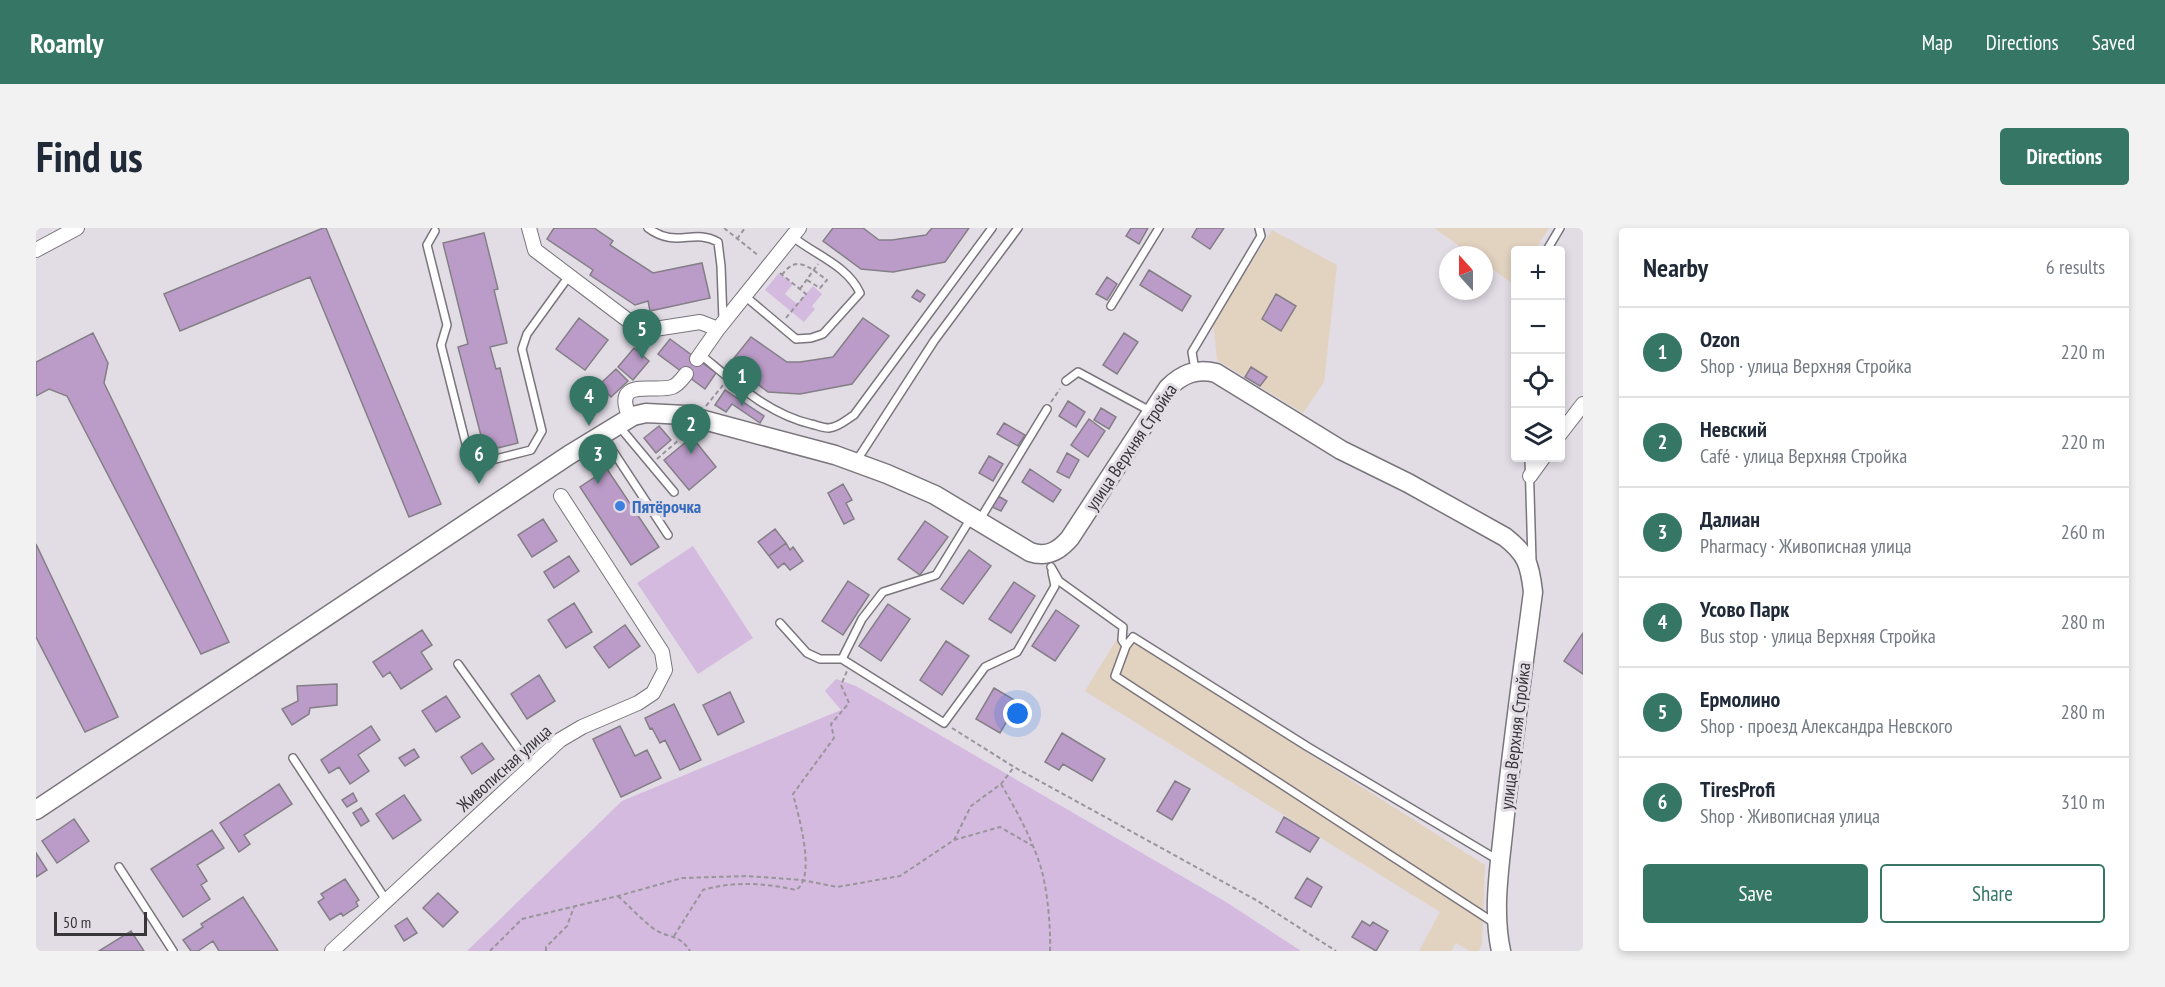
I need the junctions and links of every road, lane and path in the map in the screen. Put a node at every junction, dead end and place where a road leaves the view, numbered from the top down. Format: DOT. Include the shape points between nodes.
graph roads {
  1 [pos="77,228"];
  2 [pos="529,228"];
  3 [pos="648,228"];
  4 [pos="745,228"];
  5 [pos="992,228"];
  6 [pos="1018,228"];
  7 [pos="1160,228"];
  8 [pos="1259,228"];
  9 [pos="1560,228"];
  10 [pos="435,231"];
  11 [pos="796,232"];
  12 [pos="737,238"];
  13 [pos="1549,246"];
  14 [pos="36,250"];
  15 [pos="782,275"];
  16 [pos="569,276"];
  17 [pos="807,280"];
  18 [pos="746,297"];
  19 [pos="1111,306"];
  20 [pos="721,326"];
  21 [pos="699,357"];
  22 [pos="1195,370"];
  23 [pos="686,374"];
  24 [pos="729,378"];
  25 [pos="1066,381"];
  26 [pos="1583,404"];
  27 [pos="1047,409"];
  28 [pos="1152,412"];
  29 [pos="698,419"];
  30 [pos="624,421"];
  31 [pos="1565,427"];
  32 [pos="602,434"];
  33 [pos="1529,462"];
  34 [pos="1541,462"];
  35 [pos="855,463"];
  36 [pos="1530,476"];
  37 [pos="674,492"];
  38 [pos="561,496"];
  39 [pos="975,519"];
  40 [pos="668,535"];
  41 [pos="1049,561"];
  42 [pos="1531,572"];
  43 [pos="780,623"];
  44 [pos="1126,646"];
  45 [pos="842,659"];
  46 [pos="458,664"];
  47 [pos="851,665"];
  48 [pos="945,723"];
  49 [pos="293,758"];
  50 [pos="531,766"];
  51 [pos="1014,767"];
  52 [pos="1002,784"];
  53 [pos="36,810"];
  54 [pos="954,840"];
  55 [pos="1033,846"];
  56 [pos="1500,862"];
  57 [pos="119,867"];
  58 [pos="802,880"];
  59 [pos="618,896"];
  60 [pos="386,900"];
  61 [pos="574,907"];
  62 [pos="1497,915"];
  63 [pos="674,936"];
  64 [pos="173,951"];
  65 [pos="332,951"];
  66 [pos="490,951"];
  67 [pos="546,951"];
  68 [pos="690,951"];
  69 [pos="1050,951"];
  70 [pos="1336,951"];
  71 [pos="1501,951"];
  1 -- 14 [label="street"];
  2 -- 16 [label="street" via="535,250"];
  3 -- 20 [label="lane" via="667,239 708,235 718,242"];
  4 -- 12 [label="path"];
  5 -- 24 [label="lane" via="854,415 839,425 828,428 777,412"];
  6 -- 35 [label="lane" via="934,341"];
  7 -- 19 [label="lane"];
  8 -- 22 [label="lane" via="1261,236 1192,352"];
  9 -- 13 [label="lane"];
  10 -- 16 [label="lane" via="427,245 447,325 441,345 469,456 480,463 531,450 542,431 522,350 527,334"];
  11 -- 18 [label="street"];
  11 -- 18 [label="lane" via="855,281 860,293 823,334 796,339"];
  15 -- 17 [label="path" via="789,266 800,263 827,280 820,288"];
  16 -- 20 [label="street" via="642,331 700,322"];
  18 -- 20 [label="street"];
  20 -- 21 [label="street"];
  21 -- 24 [label="lane"];
  22 -- 28 [label="street, улица Верхняя Стройка" via="1177,379"];
  22 -- 42 [label="street, улица Верхняя Стройка" via="1216,373 1341,450 1504,537 1519,548"];
  23 -- 30 [label="street" via="673,386 636,388 630,392"];
  24 -- 29 [label="path"];
  25 -- 27 [label="path"];
  25 -- 28 [label="lane" via="1077,372"];
  26 -- 31 [label="street"];
  27 -- 39 [label="lane"];
  28 -- 41 [label="street, улица Верхняя Стройка" via="1070,538"];
  29 -- 30 [label="street" via="646,413"];
  29 -- 35 [label="street"];
  30 -- 32 [label="street"];
  30 -- 37 [label="lane"];
  32 -- 40 [label="lane"];
  32 -- 53 [label="street"];
  33 -- 36 [label="lane"];
  34 -- 36 [label="street"];
  35 -- 39 [label="street" via="935,495"];
  36 -- 42 [label="lane"];
  38 -- 50 [label="street, Живописная улица" via="662,652 665,670 653,693 582,727"];
  39 -- 41 [label="street"];
  39 -- 45 [label="lane" via="936,575 883,592 862,619"];
  41 -- 44 [label="lane" via="1059,581 1123,627 1122,640"];
  41 -- 48 [label="lane" via="1055,586 1017,652 985,667"];
  42 -- 56 [label="street, улица Верхняя Стройка" via="1533,592"];
  43 -- 45 [label="lane" via="807,653 820,659"];
  44 -- 56 [label="lane" via="1133,637"];
  44 -- 62 [label="lane" via="1114,676"];
  45 -- 47 [label="lane"];
  46 -- 50 [label="lane"];
  47 -- 48 [label="lane"];
  47 -- 58 [label="path" via="841,685 849,703 831,724 834,738 793,794 807,872"];
  48 -- 51 [label="path"];
  49 -- 60 [label="lane"];
  50 -- 60 [label="street, Живописная улица"];
  51 -- 52 [label="path"];
  51 -- 70 [label="path" via="1256,900"];
  52 -- 54 [label="path" via="971,806"];
  52 -- 55 [label="path"];
  54 -- 55 [label="path" via="1000,827"];
  54 -- 58 [label="path" via="900,876 837,887"];
  55 -- 69 [label="path" via="1040,862 1051,930"];
  56 -- 62 [label="street, улица Верхняя Стройка"];
  57 -- 64 [label="lane"];
  58 -- 59 [label="path" via="747,876 682,878"];
  58 -- 63 [label="path" via="796,890 777,885 721,884 703,890"];
  59 -- 61 [label="path"];
  59 -- 63 [label="path" via="656,930"];
  60 -- 65 [label="street, Живописная улица"];
  61 -- 66 [label="path" via="522,919"];
  61 -- 67 [label="path" via="567,926"];
  62 -- 71 [label="street, улица Верхняя Стройка"];
  63 -- 68 [label="path"];
}
